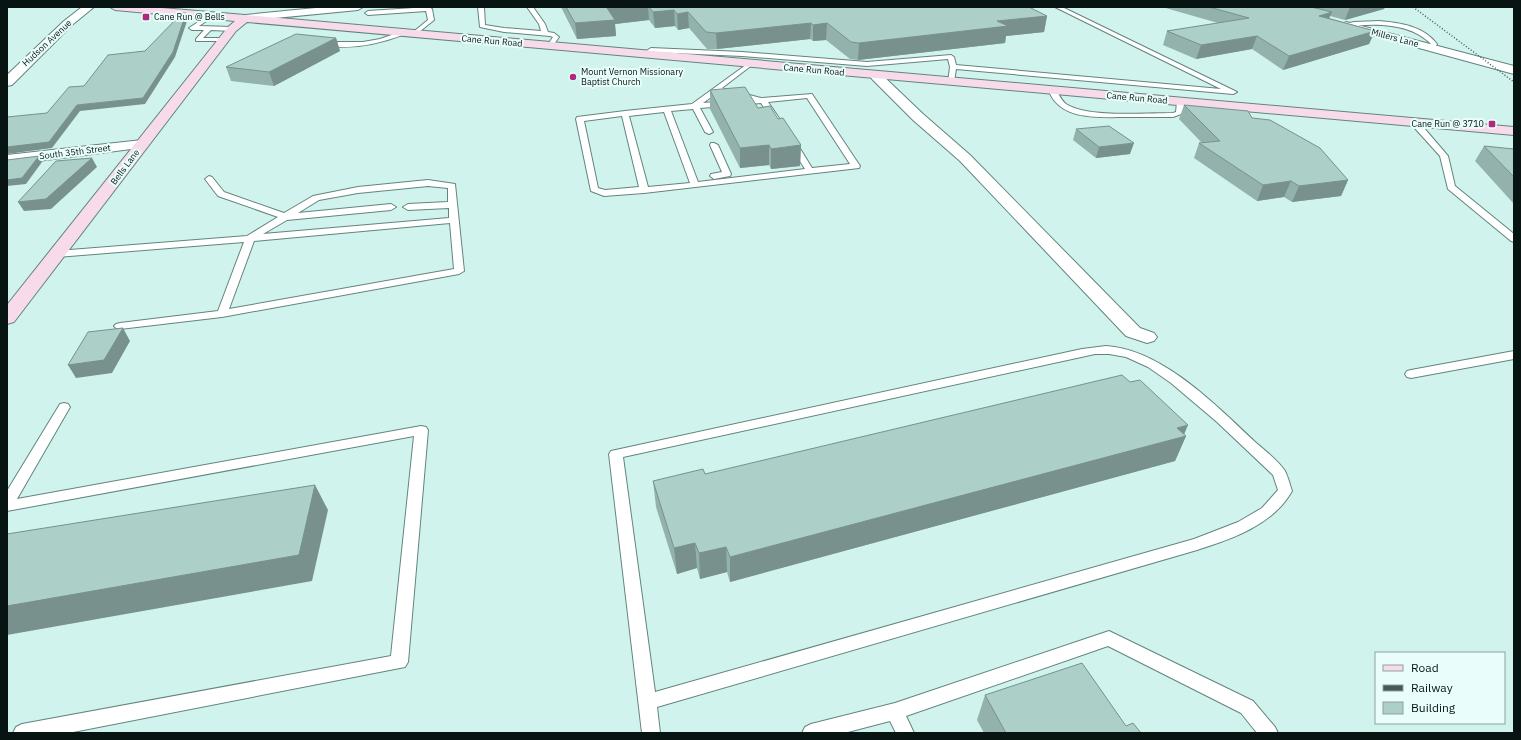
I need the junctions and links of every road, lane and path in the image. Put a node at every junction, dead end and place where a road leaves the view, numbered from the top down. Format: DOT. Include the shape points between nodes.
graph roads {
  1 [pos="89,7"];
  2 [pos="115,7"];
  3 [pos="356,7"];
  4 [pos="481,7"];
  5 [pos="530,7"];
  6 [pos="1058,7"];
  7 [pos="323,10"];
  8 [pos="368,13"];
  9 [pos="212,15"];
  10 [pos="245,18"];
  11 [pos="1330,21"];
  12 [pos="311,24"];
  13 [pos="209,29"];
  14 [pos="262,30"];
  15 [pos="408,33"];
  16 [pos="545,33"];
  17 [pos="232,35"];
  18 [pos="313,43"];
  19 [pos="550,46"];
  20 [pos="643,55"];
  21 [pos="750,64"];
  22 [pos="953,67"];
  23 [pos="1514,70"];
  24 [pos="876,76"];
  25 [pos="7,82"];
  26 [pos="951,82"];
  27 [pos="716,89"];
  28 [pos="1053,91"];
  29 [pos="764,100"];
  30 [pos="1181,102"];
  31 [pos="695,106"];
  32 [pos="667,109"];
  33 [pos="625,113"];
  34 [pos="1415,122"];
  35 [pos="781,126"];
  36 [pos="1514,131"];
  37 [pos="709,132"];
  38 [pos="789,139"];
  39 [pos="142,144"];
  40 [pos="714,145"];
  41 [pos="7,160"];
  42 [pos="810,171"];
  43 [pos="209,179"];
  44 [pos="694,182"];
  45 [pos="644,190"];
  46 [pos="453,205"];
  47 [pos="391,207"];
  48 [pos="408,207"];
  49 [pos="286,217"];
  50 [pos="454,220"];
  51 [pos="250,238"];
  52 [pos="1514,239"];
  53 [pos="57,254"];
  54 [pos="222,314"];
  55 [pos="7,318"];
  56 [pos="120,326"];
  57 [pos="1147,336"];
  58 [pos="1514,355"];
  59 [pos="1411,374"];
  60 [pos="64,407"];
  61 [pos="7,503"];
  62 [pos="7,506"];
  63 [pos="647,702"];
  64 [pos="895,712"];
  65 [pos="22,733"];
  66 [pos="651,733"];
  67 [pos="811,733"];
  68 [pos="905,733"];
  69 [pos="1269,733"];
  1 -- 25 [label="street, Hudson Avenue" via="68,23"];
  2 -- 9 [label="main road, Cane Run Road"];
  3 -- 7 [label="street"];
  4 -- 16 [label="lane" via="481,25 484,28"];
  5 -- 16 [label="lane"];
  6 -- 22 [label="lane" via="1233,92"];
  7 -- 10 [label="street"];
  7 -- 12 [label="main road" via="306,19"];
  8 -- 15 [label="lane" via="429,9 431,20"];
  9 -- 10 [label="main road, Cane Run Road"];
  9 -- 13 [label="lane" via="192,28"];
  10 -- 12 [label="main road, Cane Run Road"];
  10 -- 17 [label="main road, Bells Lane"];
  11 -- 23 [label="street, Millers Lane"];
  12 -- 14 [label="main road"];
  12 -- 15 [label="main road, Cane Run Road"];
  13 -- 17 [label="lane"];
  13 -- 17 [label="lane" via="198,40"];
  15 -- 18 [label="lane" via="362,45"];
  15 -- 19 [label="main road, Cane Run Road"];
  16 -- 19 [label="lane" via="555,35 556,38"];
  17 -- 39 [label="main road, Bells Lane" via="211,56"];
  19 -- 20 [label="main road, Cane Run Road"];
  20 -- 21 [label="main road, Cane Run Road"];
  20 -- 22 [label="lane" via="651,50 867,64 951,57"];
  21 -- 24 [label="main road, Cane Run Road"];
  21 -- 27 [label="lane"];
  22 -- 26 [label="lane"];
  24 -- 26 [label="main road, Cane Run Road"];
  24 -- 57 [label="street" via="965,158 1133,332"];
  26 -- 28 [label="main road, Cane Run Road"];
  27 -- 29 [label="lane"];
  27 -- 31 [label="lane"];
  28 -- 30 [label="main road, Cane Run Road"];
  28 -- 30 [label="lane" via="1054,96 1071,109 1094,115 1173,115 1180,113"];
  29 -- 31 [label="lane"];
  29 -- 35 [label="lane"];
  29 -- 42 [label="lane" via="809,96 856,166"];
  30 -- 34 [label="main road, Cane Run Road"];
  31 -- 32 [label="lane"];
  31 -- 37 [label="lane"];
  32 -- 33 [label="lane"];
  32 -- 44 [label="lane"];
  33 -- 45 [label="lane"];
  33 -- 45 [label="lane" via="580,118 594,189 604,194"];
  34 -- 36 [label="main road, Cane Run Road"];
  34 -- 52 [label="lane" via="1444,156 1451,187"];
  38 -- 42 [label="lane"];
  39 -- 41 [label="street, South 35th Street"];
  39 -- 53 [label="main road, Bells Lane"];
  40 -- 44 [label="lane" via="727,174"];
  42 -- 44 [label="lane"];
  43 -- 49 [label="lane" via="221,194"];
  44 -- 45 [label="lane"];
  46 -- 48 [label="lane"];
  46 -- 49 [label="lane" via="452,186 428,183 358,190 316,198"];
  46 -- 50 [label="lane"];
  47 -- 49 [label="lane"];
  49 -- 51 [label="lane"];
  50 -- 51 [label="lane"];
  50 -- 54 [label="lane" via="459,271"];
  51 -- 53 [label="lane"];
  51 -- 54 [label="lane"];
  53 -- 55 [label="main road, Bells Lane"];
  54 -- 56 [label="lane"];
  58 -- 59 [label="lane"];
  60 -- 61 [label="lane"];
  62 -- 65 [label="lane" via="421,430 399,662"];
  63 -- 63 [label="lane" via="616,454 1082,353 1109,350 1134,355 1190,392 1279,473 1286,491 1267,512 1243,526 1197,544"];
  63 -- 66 [label="lane"];
  64 -- 67 [label="lane"];
  64 -- 68 [label="lane"];
  64 -- 69 [label="lane" via="1109,638 1248,707"];
}
